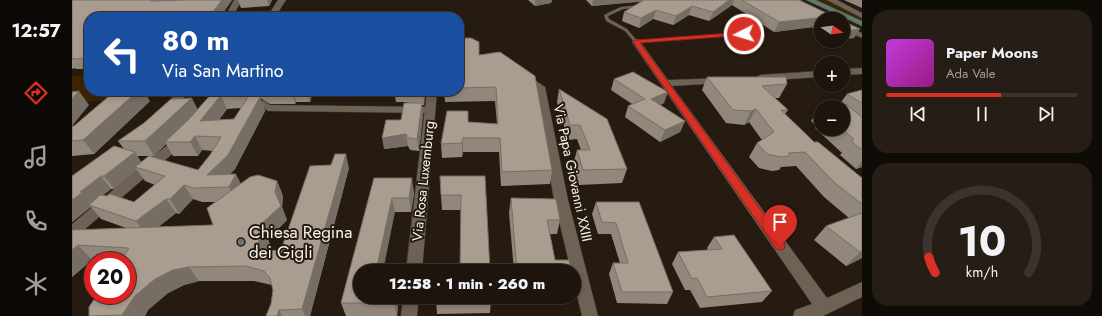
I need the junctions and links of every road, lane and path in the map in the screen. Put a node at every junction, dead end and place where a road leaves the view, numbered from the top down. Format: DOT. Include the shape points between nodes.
graph roads {
  1 [pos="238,0"];
  2 [pos="282,0"];
  3 [pos="799,0"];
  4 [pos="810,0"];
  5 [pos="831,0"];
  6 [pos="646,6"];
  7 [pos="232,12"];
  8 [pos="275,12"];
  9 [pos="824,12"];
  10 [pos="829,12"];
  11 [pos="862,16"];
  12 [pos="850,22"];
  13 [pos="731,23"];
  14 [pos="850,24"];
  15 [pos="862,24"];
  16 [pos="850,27"];
  17 [pos="862,30"];
  18 [pos="862,36"];
  19 [pos="636,42"];
  20 [pos="515,70"];
  21 [pos="862,71"];
  22 [pos="850,72"];
  23 [pos="814,74"];
  24 [pos="751,78"];
  25 [pos="735,79"];
  26 [pos="665,83"];
  27 [pos="180,96"];
  28 [pos="431,96"];
  29 [pos="239,101"];
  30 [pos="430,110"];
  31 [pos="160,117"];
  32 [pos="192,129"];
  33 [pos="72,232"];
  34 [pos="415,264"];
  35 [pos="862,289"];
  36 [pos="410,304"];
  37 [pos="824,308"];
  38 [pos="409,316"];
  39 [pos="590,316"];
  40 [pos="801,316"];
  1 -- 7 [label="street"];
  2 -- 8 [label="street"];
  3 -- 9 [label="main road"];
  4 -- 10 [label="main road"];
  5 -- 11 [label="street"];
  6 -- 19 [label="lane" via="622,8 606,15 607,20 626,30"];
  12 -- 15 [label="main road"];
  13 -- 19 [label="lane" via="744,34"];
  14 -- 17 [label="main road"];
  16 -- 18 [label="street"];
  19 -- 26 [label="street"];
  20 -- 39 [label="street, Via Papa Giovanni XXIII" via="540,87 561,200"];
  21 -- 22 [label="street"];
  23 -- 24 [label="street"];
  25 -- 26 [label="street"];
  26 -- 37 [label="street"];
  27 -- 31 [label="street"];
  28 -- 30 [label="street, Via Rosa Luxemburg"];
  29 -- 30 [label="street" via="261,103 268,108"];
  30 -- 34 [label="street, Via Rosa Luxemburg"];
  32 -- 33 [label="street" via="143,174"];
  35 -- 37 [label="street"];
  36 -- 38 [label="street"];
  37 -- 40 [label="street"];
}
